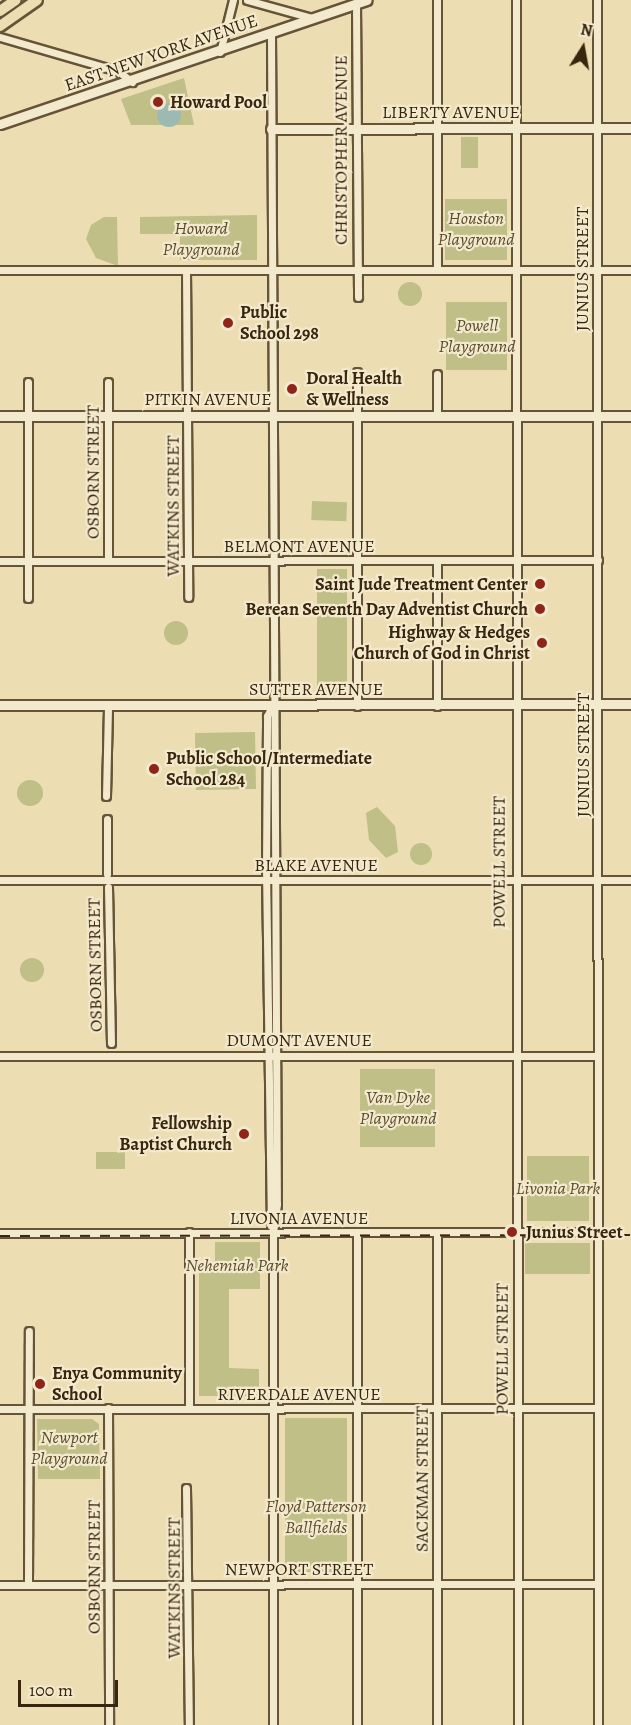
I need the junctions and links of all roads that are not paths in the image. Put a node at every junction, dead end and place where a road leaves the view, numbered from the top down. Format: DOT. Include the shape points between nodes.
graph roads {
  1 [pos="16,0"];
  2 [pos="38,0"];
  3 [pos="233,0"];
  4 [pos="247,0"];
  5 [pos="367,0"];
  6 [pos="437,0"];
  7 [pos="516,0"];
  8 [pos="597,0"];
  9 [pos="356,4"];
  10 [pos="0,11"];
  11 [pos="312,18"];
  12 [pos="0,26"];
  13 [pos="271,33"];
  14 [pos="0,37"];
  15 [pos="220,52"];
  16 [pos="132,82"];
  17 [pos="0,124"];
  18 [pos="356,128"];
  19 [pos="436,128"];
  20 [pos="517,128"];
  21 [pos="597,128"];
  22 [pos="631,128"];
  23 [pos="271,129"];
  24 [pos="0,270"];
  25 [pos="186,270"];
  26 [pos="271,270"];
  27 [pos="356,270"];
  28 [pos="437,270"];
  29 [pos="517,270"];
  30 [pos="597,270"];
  31 [pos="631,270"];
  32 [pos="358,297"];
  33 [pos="357,372"];
  34 [pos="437,374"];
  35 [pos="28,382"];
  36 [pos="108,382"];
  37 [pos="437,415"];
  38 [pos="516,415"];
  39 [pos="0,416"];
  40 [pos="28,416"];
  41 [pos="108,416"];
  42 [pos="188,416"];
  43 [pos="272,416"];
  44 [pos="357,416"];
  45 [pos="598,416"];
  46 [pos="631,416"];
  47 [pos="598,560"];
  48 [pos="0,561"];
  49 [pos="28,561"];
  50 [pos="108,561"];
  51 [pos="188,561"];
  52 [pos="273,561"];
  53 [pos="357,561"];
  54 [pos="437,561"];
  55 [pos="516,561"];
  56 [pos="188,597"];
  57 [pos="28,598"];
  58 [pos="598,704"];
  59 [pos="631,704"];
  60 [pos="0,705"];
  61 [pos="515,705"];
  62 [pos="108,706"];
  63 [pos="272,706"];
  64 [pos="357,706"];
  65 [pos="437,706"];
  66 [pos="106,796"];
  67 [pos="107,819"];
  68 [pos="107,874"];
  69 [pos="0,880"];
  70 [pos="267,880"];
  71 [pos="276,880"];
  72 [pos="514,880"];
  73 [pos="598,880"];
  74 [pos="631,880"];
  75 [pos="108,887"];
  76 [pos="111,1044"];
  77 [pos="267,1054"];
  78 [pos="277,1054"];
  79 [pos="0,1056"];
  80 [pos="514,1056"];
  81 [pos="598,1056"];
  82 [pos="189,1232"];
  83 [pos="597,1232"];
  84 [pos="0,1233"];
  85 [pos="273,1233"];
  86 [pos="357,1233"];
  87 [pos="437,1233"];
  88 [pos="517,1233"];
  89 [pos="29,1331"];
  90 [pos="0,1408"];
  91 [pos="28,1408"];
  92 [pos="108,1408"];
  93 [pos="189,1408"];
  94 [pos="357,1408"];
  95 [pos="437,1408"];
  96 [pos="518,1408"];
  97 [pos="598,1408"];
  98 [pos="273,1409"];
  99 [pos="186,1488"];
  100 [pos="357,1584"];
  101 [pos="438,1584"];
  102 [pos="518,1584"];
  103 [pos="598,1584"];
  104 [pos="0,1585"];
  105 [pos="28,1585"];
  106 [pos="109,1585"];
  107 [pos="189,1585"];
  108 [pos="273,1585"];
  109 [pos="109,1725"];
  110 [pos="189,1725"];
  111 [pos="273,1725"];
  112 [pos="357,1725"];
  113 [pos="437,1725"];
  114 [pos="518,1725"];
  115 [pos="598,1725"];
  1 -- 10 [label="main road"];
  2 -- 12 [label="main road"];
  3 -- 15 [label="street"];
  4 -- 11 [label="street"];
  5 -- 9 [label="street, EAST NEW YORK AVENUE"];
  6 -- 19 [label="street"];
  7 -- 20 [label="street, POWELL STREET"];
  8 -- 21 [label="street, JUNIUS STREET"];
  9 -- 11 [label="street, EAST NEW YORK AVENUE"];
  9 -- 18 [label="street, CHRISTOPHER AVENUE"];
  11 -- 13 [label="street, EAST NEW YORK AVENUE"];
  13 -- 15 [label="street, EAST NEW YORK AVENUE"];
  13 -- 23 [label="street"];
  14 -- 16 [label="street" via="118,70"];
  15 -- 16 [label="street, EAST NEW YORK AVENUE"];
  16 -- 17 [label="street, EAST NEW YORK AVENUE"];
  18 -- 19 [label="street, LIBERTY AVENUE"];
  18 -- 23 [label="street, LIBERTY AVENUE"];
  18 -- 27 [label="street, CHRISTOPHER AVENUE"];
  19 -- 20 [label="street, LIBERTY AVENUE"];
  19 -- 28 [label="street"];
  20 -- 21 [label="street, LIBERTY AVENUE"];
  20 -- 29 [label="street, POWELL STREET"];
  21 -- 22 [label="street, LIBERTY AVENUE"];
  21 -- 30 [label="street, JUNIUS STREET"];
  23 -- 26 [label="street"];
  24 -- 25 [label="street"];
  25 -- 26 [label="street"];
  25 -- 42 [label="street, WATKINS STREET"];
  26 -- 27 [label="street"];
  26 -- 43 [label="street"];
  27 -- 28 [label="street"];
  27 -- 32 [label="street, CHRISTOPHER AVENUE"];
  28 -- 29 [label="street"];
  29 -- 30 [label="street"];
  29 -- 38 [label="street, POWELL STREET"];
  30 -- 31 [label="street"];
  30 -- 45 [label="street, JUNIUS STREET"];
  33 -- 44 [label="street"];
  34 -- 37 [label="street"];
  35 -- 40 [label="street"];
  36 -- 41 [label="street, OSBORN STREET"];
  37 -- 38 [label="street, PITKIN AVENUE"];
  37 -- 44 [label="street, PITKIN AVENUE"];
  38 -- 45 [label="street, PITKIN AVENUE"];
  38 -- 55 [label="street, POWELL STREET"];
  39 -- 40 [label="street, PITKIN AVENUE"];
  40 -- 41 [label="street, PITKIN AVENUE"];
  40 -- 49 [label="street"];
  41 -- 42 [label="street, PITKIN AVENUE"];
  41 -- 50 [label="street, OSBORN STREET"];
  42 -- 43 [label="street, PITKIN AVENUE"];
  42 -- 51 [label="street, WATKINS STREET"];
  43 -- 44 [label="street, PITKIN AVENUE"];
  43 -- 52 [label="street"];
  44 -- 53 [label="street"];
  45 -- 46 [label="street, PITKIN AVENUE"];
  45 -- 47 [label="street, JUNIUS STREET"];
  47 -- 55 [label="street, BELMONT AVENUE"];
  47 -- 58 [label="street, JUNIUS STREET"];
  48 -- 49 [label="street, BELMONT AVENUE"];
  49 -- 50 [label="street, BELMONT AVENUE"];
  49 -- 57 [label="street"];
  50 -- 51 [label="street, BELMONT AVENUE"];
  51 -- 52 [label="street, BELMONT AVENUE"];
  51 -- 56 [label="street, WATKINS STREET"];
  52 -- 53 [label="street, BELMONT AVENUE"];
  52 -- 63 [label="street"];
  53 -- 54 [label="street, BELMONT AVENUE"];
  53 -- 64 [label="street"];
  54 -- 55 [label="street, BELMONT AVENUE"];
  54 -- 65 [label="street"];
  55 -- 61 [label="street, POWELL STREET"];
  58 -- 59 [label="street, SUTTER AVENUE"];
  58 -- 61 [label="street, SUTTER AVENUE"];
  58 -- 73 [label="street, JUNIUS STREET"];
  60 -- 62 [label="street, SUTTER AVENUE"];
  61 -- 65 [label="street, SUTTER AVENUE"];
  61 -- 72 [label="street, POWELL STREET"];
  62 -- 63 [label="street, SUTTER AVENUE"];
  62 -- 66 [label="street"];
  63 -- 64 [label="street, SUTTER AVENUE"];
  63 -- 70 [label="street" via="267,716"];
  63 -- 71 [label="street"];
  64 -- 65 [label="street, SUTTER AVENUE"];
  67 -- 68 [label="street, OSBORN STREET"];
  69 -- 70 [label="street, BLAKE AVENUE"];
  70 -- 71 [label="street, BLAKE AVENUE"];
  70 -- 77 [label="street"];
  71 -- 72 [label="street, BLAKE AVENUE"];
  71 -- 78 [label="street"];
  72 -- 73 [label="street, BLAKE AVENUE"];
  72 -- 80 [label="street, POWELL STREET"];
  73 -- 74 [label="street, BLAKE AVENUE"];
  73 -- 81 [label="street, JUNIUS STREET"];
  75 -- 76 [label="street, OSBORN STREET"];
  77 -- 78 [label="street, DUMONT AVENUE"];
  77 -- 79 [label="street, DUMONT AVENUE"];
  77 -- 85 [label="street" via="267,1206"];
  78 -- 80 [label="street, DUMONT AVENUE"];
  78 -- 85 [label="street"];
  80 -- 81 [label="street, DUMONT AVENUE"];
  80 -- 88 [label="street, POWELL STREET"];
  81 -- 83 [label="street, JUNIUS STREET"];
  82 -- 84 [label="street, LIVONIA AVENUE"];
  82 -- 85 [label="street, LIVONIA AVENUE"];
  82 -- 93 [label="street"];
  83 -- 88 [label="street, LIVONIA AVENUE"];
  83 -- 97 [label="street, JUNIUS STREET"];
  85 -- 86 [label="street, LIVONIA AVENUE"];
  85 -- 98 [label="street"];
  86 -- 87 [label="street, LIVONIA AVENUE"];
  86 -- 94 [label="street"];
  87 -- 88 [label="street, LIVONIA AVENUE"];
  87 -- 95 [label="street, SACKMAN STREET"];
  88 -- 96 [label="street, POWELL STREET"];
  89 -- 91 [label="street"];
  90 -- 91 [label="street, RIVERDALE AVENUE"];
  91 -- 92 [label="street, RIVERDALE AVENUE"];
  91 -- 105 [label="street"];
  92 -- 93 [label="street, RIVERDALE AVENUE"];
  92 -- 106 [label="street, OSBORN STREET"];
  93 -- 98 [label="street, RIVERDALE AVENUE"];
  94 -- 95 [label="street, RIVERDALE AVENUE"];
  94 -- 98 [label="street, RIVERDALE AVENUE"];
  94 -- 100 [label="street"];
  95 -- 96 [label="street, RIVERDALE AVENUE"];
  95 -- 101 [label="street, SACKMAN STREET"];
  96 -- 97 [label="street, RIVERDALE AVENUE"];
  96 -- 102 [label="street, POWELL STREET"];
  97 -- 103 [label="street, JUNIUS STREET"];
  98 -- 108 [label="street"];
  99 -- 107 [label="street, WATKINS STREET"];
  100 -- 101 [label="street, NEWPORT STREET"];
  100 -- 108 [label="street, NEWPORT STREET"];
  100 -- 112 [label="street"];
  101 -- 102 [label="street, NEWPORT STREET"];
  101 -- 113 [label="street, SACKMAN STREET"];
  102 -- 103 [label="street, NEWPORT STREET"];
  102 -- 114 [label="street, POWELL STREET"];
  103 -- 115 [label="street, JUNIUS STREET"];
  104 -- 105 [label="street, NEWPORT STREET"];
  105 -- 106 [label="street, NEWPORT STREET"];
  106 -- 107 [label="street, NEWPORT STREET"];
  106 -- 109 [label="street, OSBORN STREET"];
  107 -- 108 [label="street, NEWPORT STREET"];
  107 -- 110 [label="street, WATKINS STREET"];
  108 -- 111 [label="street"];
}
